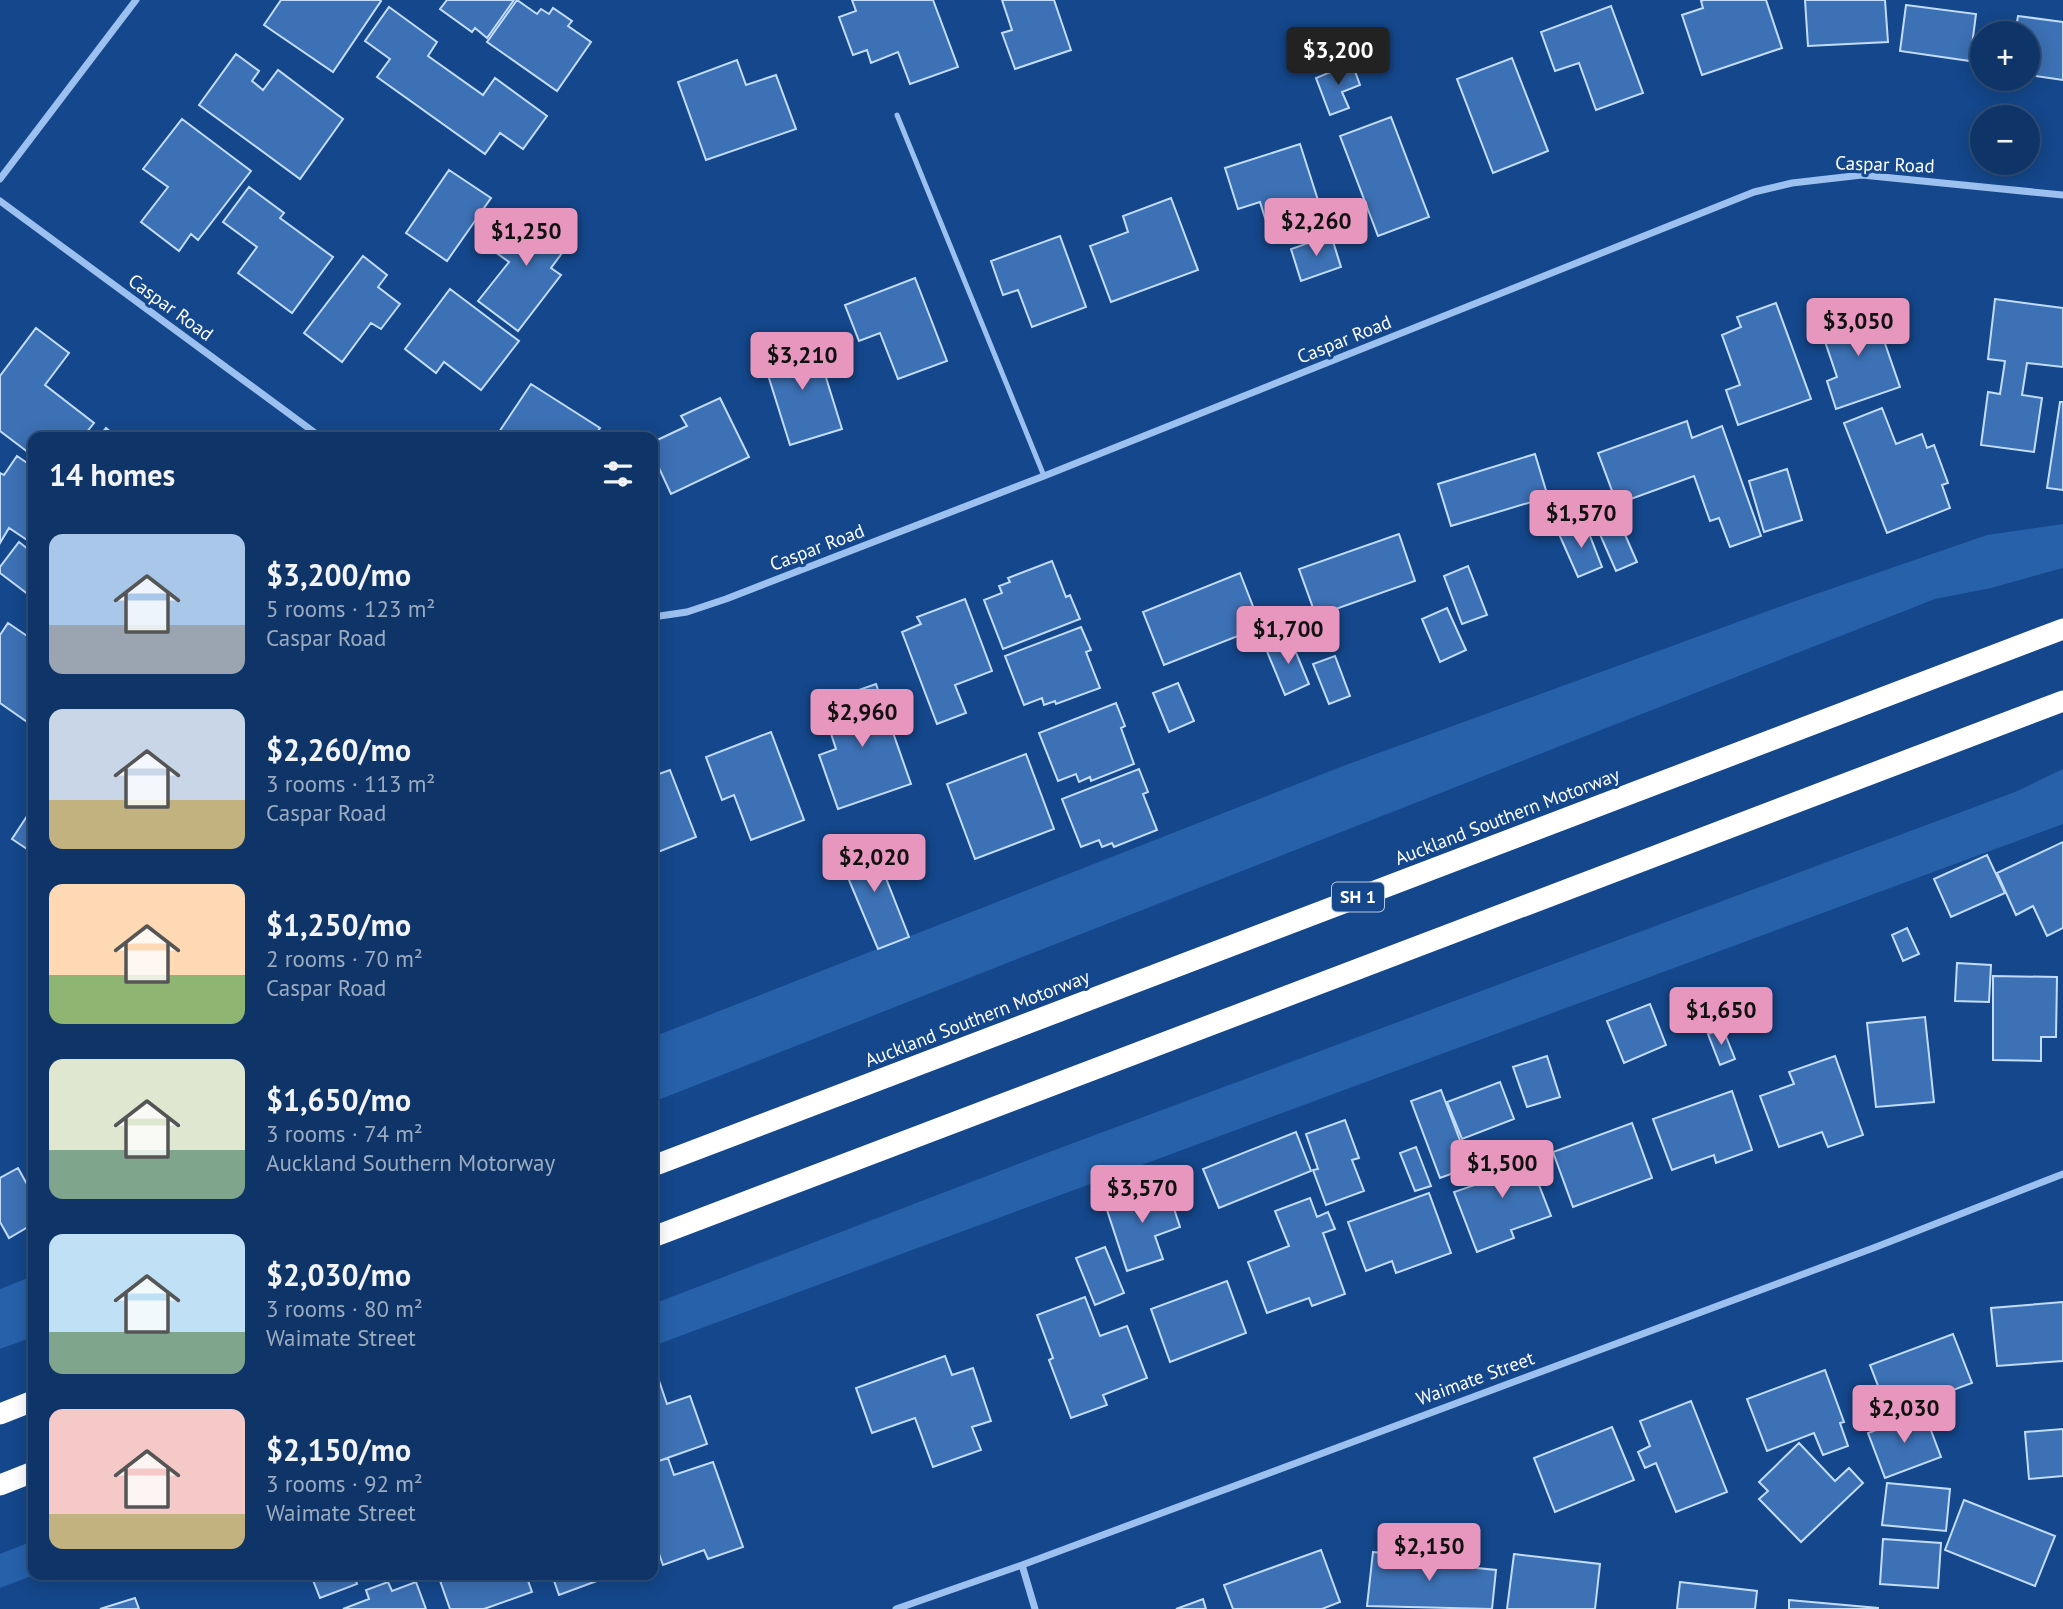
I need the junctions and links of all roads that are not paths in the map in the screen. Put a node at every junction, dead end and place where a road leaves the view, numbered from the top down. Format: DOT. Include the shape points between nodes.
graph roads {
  1 [pos="136,0"];
  2 [pos="897,115"];
  3 [pos="0,178"];
  4 [pos="2063,195"];
  5 [pos="0,201"];
  6 [pos="314,432"];
  7 [pos="1044,476"];
  8 [pos="658,616"];
  9 [pos="2063,629"];
  10 [pos="2063,701"];
  11 [pos="658,1164"];
  12 [pos="2063,1174"];
  13 [pos="658,1235"];
  14 [pos="28,1403"];
  15 [pos="0,1414"];
  16 [pos="28,1474"];
  17 [pos="0,1485"];
  18 [pos="1021,1565"];
  19 [pos="896,1609"];
  20 [pos="1035,1609"];
  1 -- 3 [label="street"];
  2 -- 7 [label="lane"];
  4 -- 7 [label="street, Caspar Road" via="1862,175 1754,192"];
  5 -- 6 [label="street, Caspar Road"];
  7 -- 8 [label="street, Caspar Road" via="726,599"];
  9 -- 11 [label="highway, Auckland Southern Motorway / SH 1"];
  10 -- 13 [label="highway"];
  12 -- 18 [label="street, Waimate Street"];
  14 -- 15 [label="highway"];
  16 -- 17 [label="highway"];
  18 -- 19 [label="street, Waimate Street"];
  18 -- 20 [label="street"];
}
